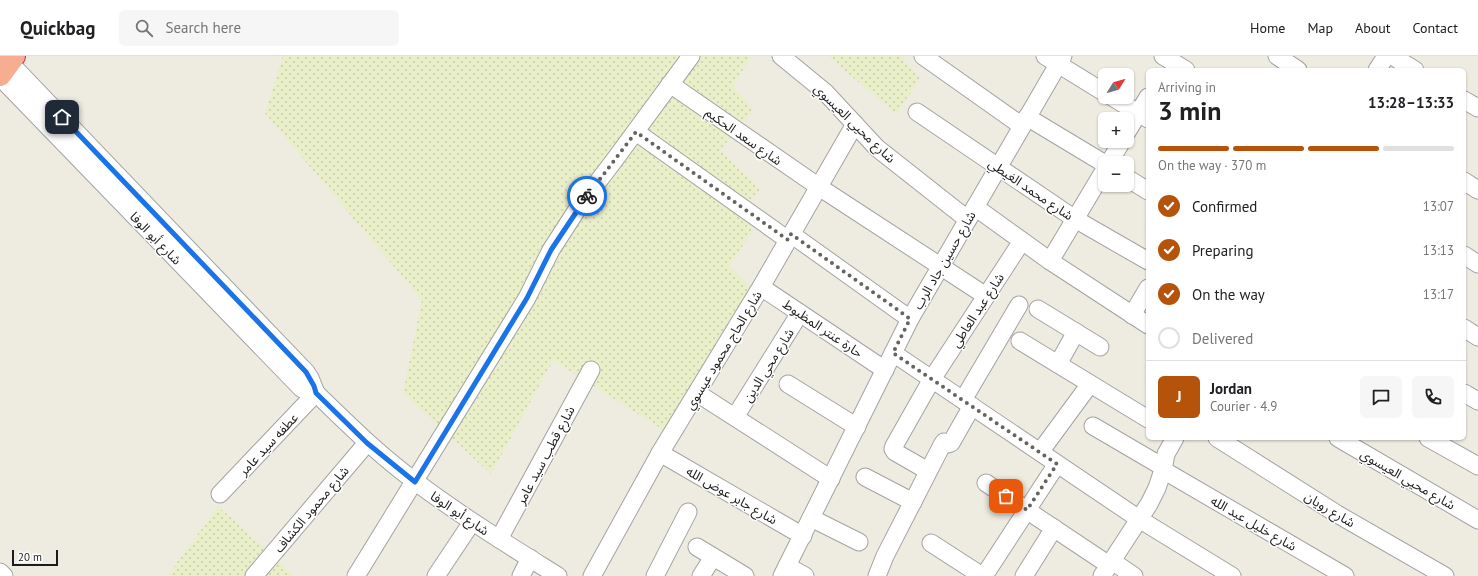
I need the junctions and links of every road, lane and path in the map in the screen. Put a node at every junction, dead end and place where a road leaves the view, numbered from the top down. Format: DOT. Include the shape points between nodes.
graph roads {
  1 [pos="691,56"];
  2 [pos="780,56"];
  3 [pos="923,56"];
  4 [pos="1386,56"];
  5 [pos="1392,56"];
  6 [pos="1055,59"];
  7 [pos="1167,60"];
  8 [pos="1278,60"];
  9 [pos="6,67"];
  10 [pos="1182,68"];
  11 [pos="1294,68"];
  12 [pos="1378,68"];
  13 [pos="1412,68"];
  14 [pos="670,84"];
  15 [pos="1098,88"];
  16 [pos="1466,101"];
  17 [pos="1123,104"];
  18 [pos="1146,105"];
  19 [pos="1478,108"];
  20 [pos="917,112"];
  21 [pos="1143,116"];
  22 [pos="1025,121"];
  23 [pos="855,124"];
  24 [pos="1134,125"];
  25 [pos="636,132"];
  26 [pos="1098,160"];
  27 [pos="998,167"];
  28 [pos="1098,181"];
  29 [pos="1134,182"];
  30 [pos="1466,182"];
  31 [pos="819,187"];
  32 [pos="1146,190"];
  33 [pos="1478,190"];
  34 [pos="971,213"];
  35 [pos="1075,219"];
  36 [pos="790,237"];
  37 [pos="1022,241"];
  38 [pos="1466,256"];
  39 [pos="1146,260"];
  40 [pos="1050,261"];
  41 [pos="1478,264"];
  42 [pos="940,266"];
  43 [pos="761,287"];
  44 [pos="1146,291"];
  45 [pos="986,296"];
  46 [pos="1019,305"];
  47 [pos="1038,309"];
  48 [pos="800,313"];
  49 [pos="1132,315"];
  50 [pos="910,319"];
  51 [pos="1146,324"];
  52 [pos="1466,329"];
  53 [pos="1076,332"];
  54 [pos="1478,337"];
  55 [pos="1020,341"];
  56 [pos="1100,347"];
  57 [pos="893,353"];
  58 [pos="1058,364"];
  59 [pos="591,370"];
  60 [pos="885,370"];
  61 [pos="932,379"];
  62 [pos="788,384"];
  63 [pos="1090,384"];
  64 [pos="316,393"];
  65 [pos="697,393"];
  66 [pos="1466,394"];
  67 [pos="1478,401"];
  68 [pos="967,403"];
  69 [pos="735,417"];
  70 [pos="1146,418"];
  71 [pos="857,426"];
  72 [pos="1093,426"];
  73 [pos="1174,440"];
  74 [pos="1219,440"];
  75 [pos="1341,440"];
  76 [pos="1432,440"];
  77 [pos="367,443"];
  78 [pos="1040,452"];
  79 [pos="660,453"];
  80 [pos="1057,464"];
  81 [pos="1478,466"];
  82 [pos="1163,469"];
  83 [pos="928,471"];
  84 [pos="865,477"];
  85 [pos="831,479"];
  86 [pos="415,482"];
  87 [pos="986,483"];
  88 [pos="220,494"];
  89 [pos="913,502"];
  90 [pos="1027,510"];
  91 [pos="688,512"];
  92 [pos="811,518"];
  93 [pos="1139,519"];
  94 [pos="1478,520"];
  95 [pos="472,522"];
  96 [pos="1054,528"];
  97 [pos="803,536"];
  98 [pos="499,539"];
  99 [pos="859,542"];
  100 [pos="931,543"];
  101 [pos="697,547"];
  102 [pos="713,557"];
  103 [pos="530,558"];
  104 [pos="1108,568"];
  105 [pos="784,571"];
  106 [pos="0,572"];
  107 [pos="4,576"];
  108 [pos="254,576"];
  109 [pos="356,576"];
  110 [pos="436,576"];
  111 [pos="521,576"];
  112 [pos="558,576"];
  113 [pos="592,576"];
  114 [pos="655,576"];
  115 [pos="701,576"];
  116 [pos="745,576"];
  117 [pos="805,576"];
  118 [pos="877,576"];
  119 [pos="983,576"];
  120 [pos="1024,576"];
  121 [pos="1134,576"];
  122 [pos="1232,576"];
  123 [pos="1345,576"];
  124 [pos="1445,576"];
  1 -- 14 [label="street"];
  2 -- 23 [label="street, شارع محيي العيسوي" via="825,92"];
  3 -- 22 [label="street"];
  4 -- 12 [label="street"];
  5 -- 13 [label="street"];
  6 -- 15 [label="street"];
  6 -- 22 [label="street, شارع حسين جاد الرب"];
  7 -- 10 [label="street"];
  8 -- 11 [label="street"];
  9 -- 64 [label="street, شارع أبو الوفا" via="306,372"];
  14 -- 25 [label="street"];
  14 -- 31 [label="street, شارع سعد الحكيم"];
  16 -- 19 [label="street"];
  17 -- 21 [label="street"];
  18 -- 21 [label="street"];
  20 -- 27 [label="street, شارع محمد الغيطي"];
  21 -- 24 [label="street"];
  22 -- 26 [label="street"];
  22 -- 27 [label="street, شارع حسين جاد الرب"];
  23 -- 31 [label="street, شارع الحاج محمود عيسوي"];
  23 -- 34 [label="street, شارع محيي العيسوي" via="877,148"];
  25 -- 36 [label="street"];
  25 -- 86 [label="street" via="580,205 555,243 527,298"];
  27 -- 34 [label="street, شارع حسين جاد الرب"];
  27 -- 35 [label="street, شارع محمد الغيطي"];
  28 -- 35 [label="street"];
  29 -- 32 [label="street"];
  30 -- 33 [label="street"];
  31 -- 36 [label="street, شارع الحاج محمود عيسوي"];
  31 -- 42 [label="street, شارع سعد الحكيم"];
  34 -- 37 [label="street, شارع محيي العيسوي"];
  34 -- 42 [label="street, شارع حسين جاد الرب"];
  35 -- 39 [label="street, شارع محمد الغيطي"];
  35 -- 40 [label="street"];
  36 -- 43 [label="street, شارع الحاج محمود عيسوي"];
  36 -- 50 [label="street"];
  37 -- 40 [label="street, شارع محيي العيسوي"];
  37 -- 45 [label="street, شارع عبد العاطي"];
  38 -- 41 [label="street"];
  40 -- 49 [label="street, شارع محيي العيسوي"];
  42 -- 45 [label="street, شارع سعد الحكيم"];
  42 -- 50 [label="street, شارع حسين جاد الرب"];
  43 -- 48 [label="street, حارة عنتر المظبوط"];
  43 -- 65 [label="street, شارع الحاج محمود عيسوي"];
  44 -- 49 [label="street"];
  45 -- 61 [label="street, شارع عبد العاطي"];
  46 -- 68 [label="street"];
  47 -- 53 [label="street"];
  48 -- 60 [label="street, حارة عنتر المظبوط"];
  48 -- 69 [label="street, شارع محي الدين"];
  49 -- 51 [label="street, شارع محيي العيسوي"];
  50 -- 57 [label="street, شارع حسين جاد الرب"];
  52 -- 54 [label="street"];
  53 -- 56 [label="street"];
  53 -- 58 [label="street"];
  55 -- 58 [label="street"];
  57 -- 60 [label="street, شارع حسين جاد الرب"];
  57 -- 61 [label="street"];
  58 -- 63 [label="street"];
  59 -- 98 [label="street, شارع قطب سيد عامر"];
  60 -- 71 [label="street, شارع حسين جاد الرب"];
  61 -- 68 [label="street"];
  61 -- 83 [label="street, شارع عبد العاطي" via="893,448 895,452"];
  62 -- 71 [label="street"];
  63 -- 70 [label="street"];
  63 -- 78 [label="street"];
  64 -- 77 [label="street, شارع أبو الوفا"];
  64 -- 88 [label="street, عطفه سيد عامر"];
  65 -- 69 [label="street"];
  65 -- 79 [label="street, شارع الحاج محمود عيسوي"];
  66 -- 67 [label="street"];
  68 -- 78 [label="street"];
  68 -- 83 [label="street" via="951,442 943,443"];
  69 -- 85 [label="street"];
  71 -- 85 [label="street, شارع حسين جاد الرب"];
  72 -- 82 [label="street, شارع خليل عبد الله"];
  73 -- 82 [label="street" via="1166,454"];
  74 -- 124 [label="street, شارع رويان" via="1336,514"];
  75 -- 94 [label="street, شارع محيي العيسوي"];
  76 -- 81 [label="street"];
  77 -- 86 [label="street, شارع أبو الوفا"];
  77 -- 108 [label="street, شارع محمود الكشاف"];
  78 -- 80 [label="street"];
  79 -- 97 [label="street, شارع جابر عوض الله"];
  79 -- 113 [label="street, شارع الحاج محمود عيسوي"];
  80 -- 90 [label="street"];
  80 -- 93 [label="street"];
  82 -- 93 [label="street" via="1154,493"];
  82 -- 123 [label="street, شارع خليل عبد الله"];
  83 -- 89 [label="street"];
  84 -- 89 [label="street"];
  85 -- 92 [label="street, شارع حسين جاد الرب"];
  86 -- 95 [label="street, شارع أبو الوفا"];
  86 -- 109 [label="street"];
  87 -- 90 [label="street"];
  89 -- 118 [label="street"];
  90 -- 96 [label="street"];
  90 -- 119 [label="street"];
  91 -- 114 [label="street"];
  92 -- 97 [label="street, شارع حسين جاد الرب"];
  92 -- 99 [label="street"];
  93 -- 104 [label="street"];
  93 -- 122 [label="street"];
  95 -- 98 [label="street, شارع أبو الوفا"];
  95 -- 110 [label="street"];
  96 -- 104 [label="street"];
  96 -- 120 [label="street"];
  97 -- 105 [label="street, شارع حسين جاد الرب"];
  98 -- 103 [label="street, شارع أبو الوفا"];
  100 -- 119 [label="street"];
  101 -- 102 [label="street"];
  102 -- 115 [label="street"];
  102 -- 116 [label="street"];
  103 -- 111 [label="street"];
  103 -- 112 [label="street, شارع أبو الوفا"];
  104 -- 121 [label="street"];
  105 -- 117 [label="street"];
  106 -- 107 [label="street"];
}
